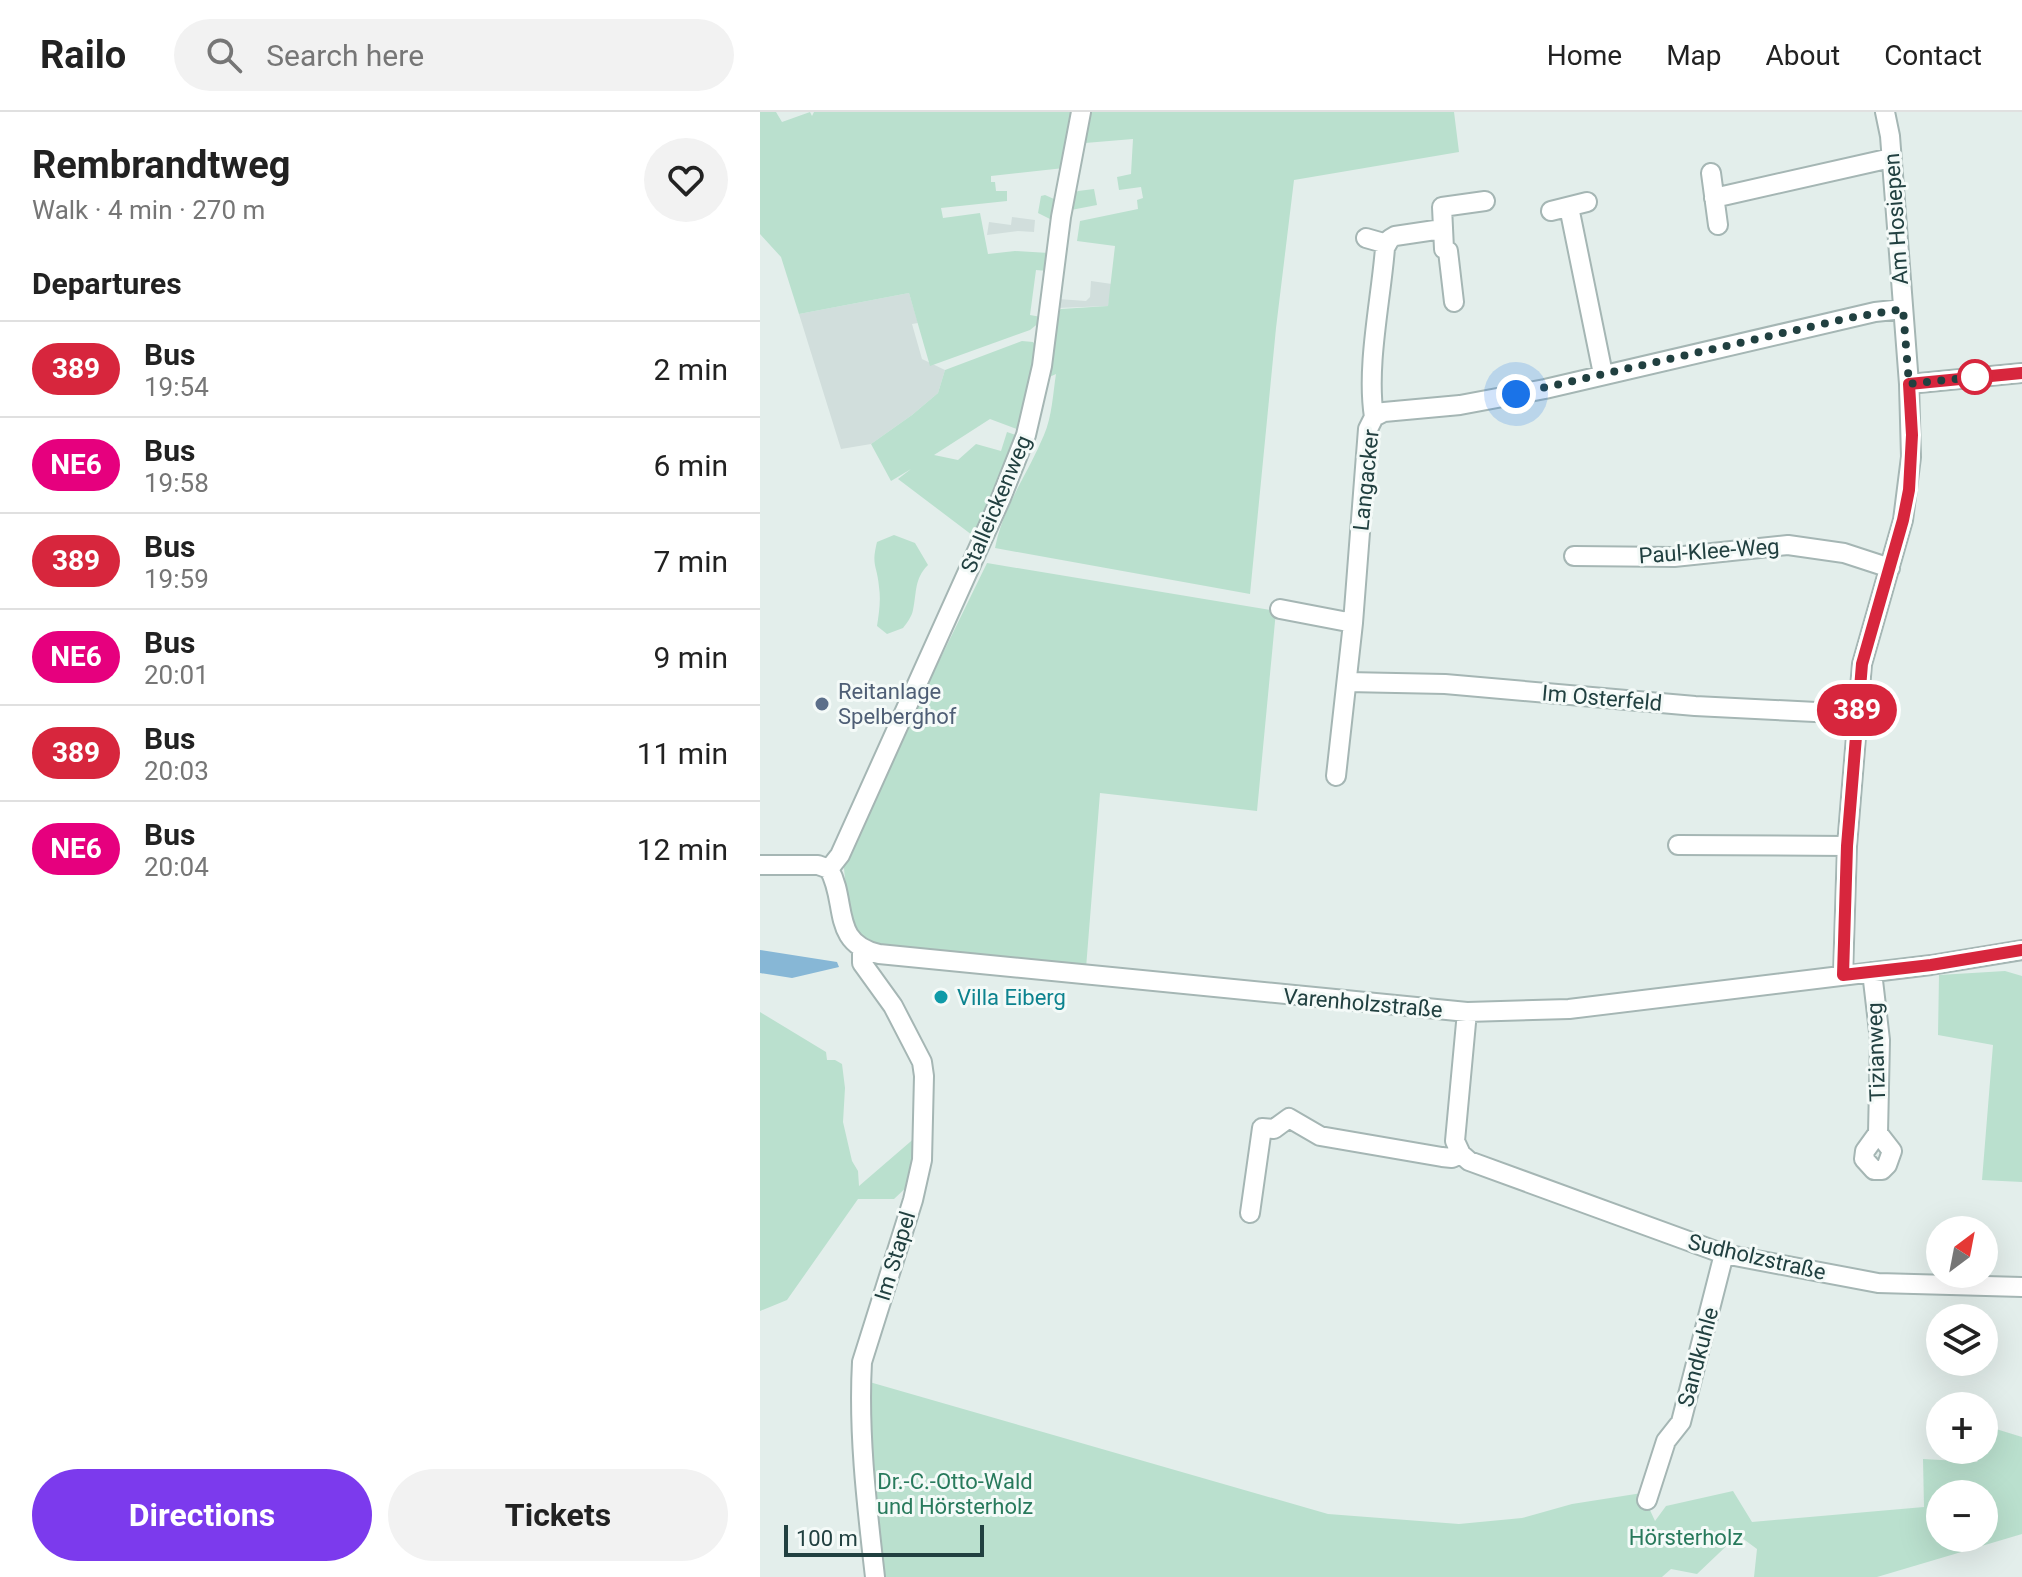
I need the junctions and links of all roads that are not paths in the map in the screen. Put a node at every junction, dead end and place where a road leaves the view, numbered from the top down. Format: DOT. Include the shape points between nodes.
graph roads {
  1 [pos="1081,112"];
  2 [pos="1885,112"];
  3 [pos="1891,158"];
  4 [pos="1711,173"];
  5 [pos="1714,198"];
  6 [pos="1485,201"];
  7 [pos="1569,207"];
  8 [pos="1718,225"];
  9 [pos="1442,229"];
  10 [pos="1366,238"];
  11 [pos="1387,244"];
  12 [pos="1454,302"];
  13 [pos="1903,309"];
  14 [pos="2022,373"];
  15 [pos="1603,374"];
  16 [pos="1909,384"];
  17 [pos="1374,417"];
  18 [pos="1574,556"];
  19 [pos="1890,568"];
  20 [pos="1280,609"];
  21 [pos="1353,623"];
  22 [pos="1347,682"];
  23 [pos="1856,714"];
  24 [pos="1336,776"];
  25 [pos="1678,845"];
  26 [pos="1847,846"];
  27 [pos="760,865"];
  28 [pos="829,869"];
  29 [pos="862,950"];
  30 [pos="2022,950"];
  31 [pos="1872,972"];
  32 [pos="1843,975"];
  33 [pos="1467,1012"];
  34 [pos="1878,1133"];
  35 [pos="1461,1154"];
  36 [pos="1250,1213"];
  37 [pos="1724,1254"];
  38 [pos="2022,1287"];
  39 [pos="1647,1500"];
  40 [pos="875,1577"];
  1 -- 28 [label="street, Stalleickenweg" via="1042,366 1026,435 898,728"];
  2 -- 3 [label="street, Am Hosiepen"];
  3 -- 5 [label="street"];
  3 -- 13 [label="street, Am Hosiepen"];
  4 -- 5 [label="street"];
  5 -- 8 [label="street"];
  6 -- 9 [label="street" via="1442,207"];
  7 -- 15 [label="street"];
  9 -- 11 [label="street" via="1395,236"];
  9 -- 12 [label="street" via="1448,251 1446,281"];
  10 -- 11 [label="street"];
  11 -- 17 [label="street" via="1376,328"];
  13 -- 15 [label="street, Langacker"];
  13 -- 16 [label="street, Am Hosiepen"];
  14 -- 16 [label="street"];
  15 -- 17 [label="street, Langacker" via="1460,405"];
  16 -- 19 [label="street, Am Hosiepen" via="1909,490"];
  17 -- 21 [label="street, Langacker" via="1368,429"];
  18 -- 19 [label="street, Paul-Klee-Weg" via="1688,556 1788,545 1844,553"];
  19 -- 23 [label="street, Am Hosiepen" via="1862,664"];
  20 -- 21 [label="street"];
  21 -- 22 [label="street, Langacker"];
  22 -- 23 [label="street, Im Osterfeld" via="1445,684"];
  22 -- 24 [label="street, Langacker"];
  23 -- 26 [label="street, Am Hosiepen"];
  25 -- 26 [label="street"];
  26 -- 32 [label="street, Am Hosiepen"];
  27 -- 28 [label="street"];
  28 -- 29 [label="street" via="851,940"];
  29 -- 33 [label="street, Varenholzstraße"];
  29 -- 40 [label="street, Im Stapel" via="862,963 893,1006 924,1076 922,1160 862,1362"];
  30 -- 31 [label="street, Varenholzstraße"];
  31 -- 32 [label="street, Varenholzstraße"];
  31 -- 34 [label="street, Tizianweg" via="1880,1040"];
  32 -- 33 [label="street, Varenholzstraße" via="1558,1010"];
  33 -- 35 [label="street" via="1455,1141"];
  35 -- 36 [label="street, Sudholzstraße" via="1442,1157 1320,1136 1289,1118 1274,1129 1262,1128"];
  35 -- 37 [label="street, Sudholzstraße"];
  37 -- 38 [label="street, Sudholzstraße" via="1878,1283"];
  37 -- 39 [label="street, Sandkuhle" via="1681,1422 1666,1441"];
}
